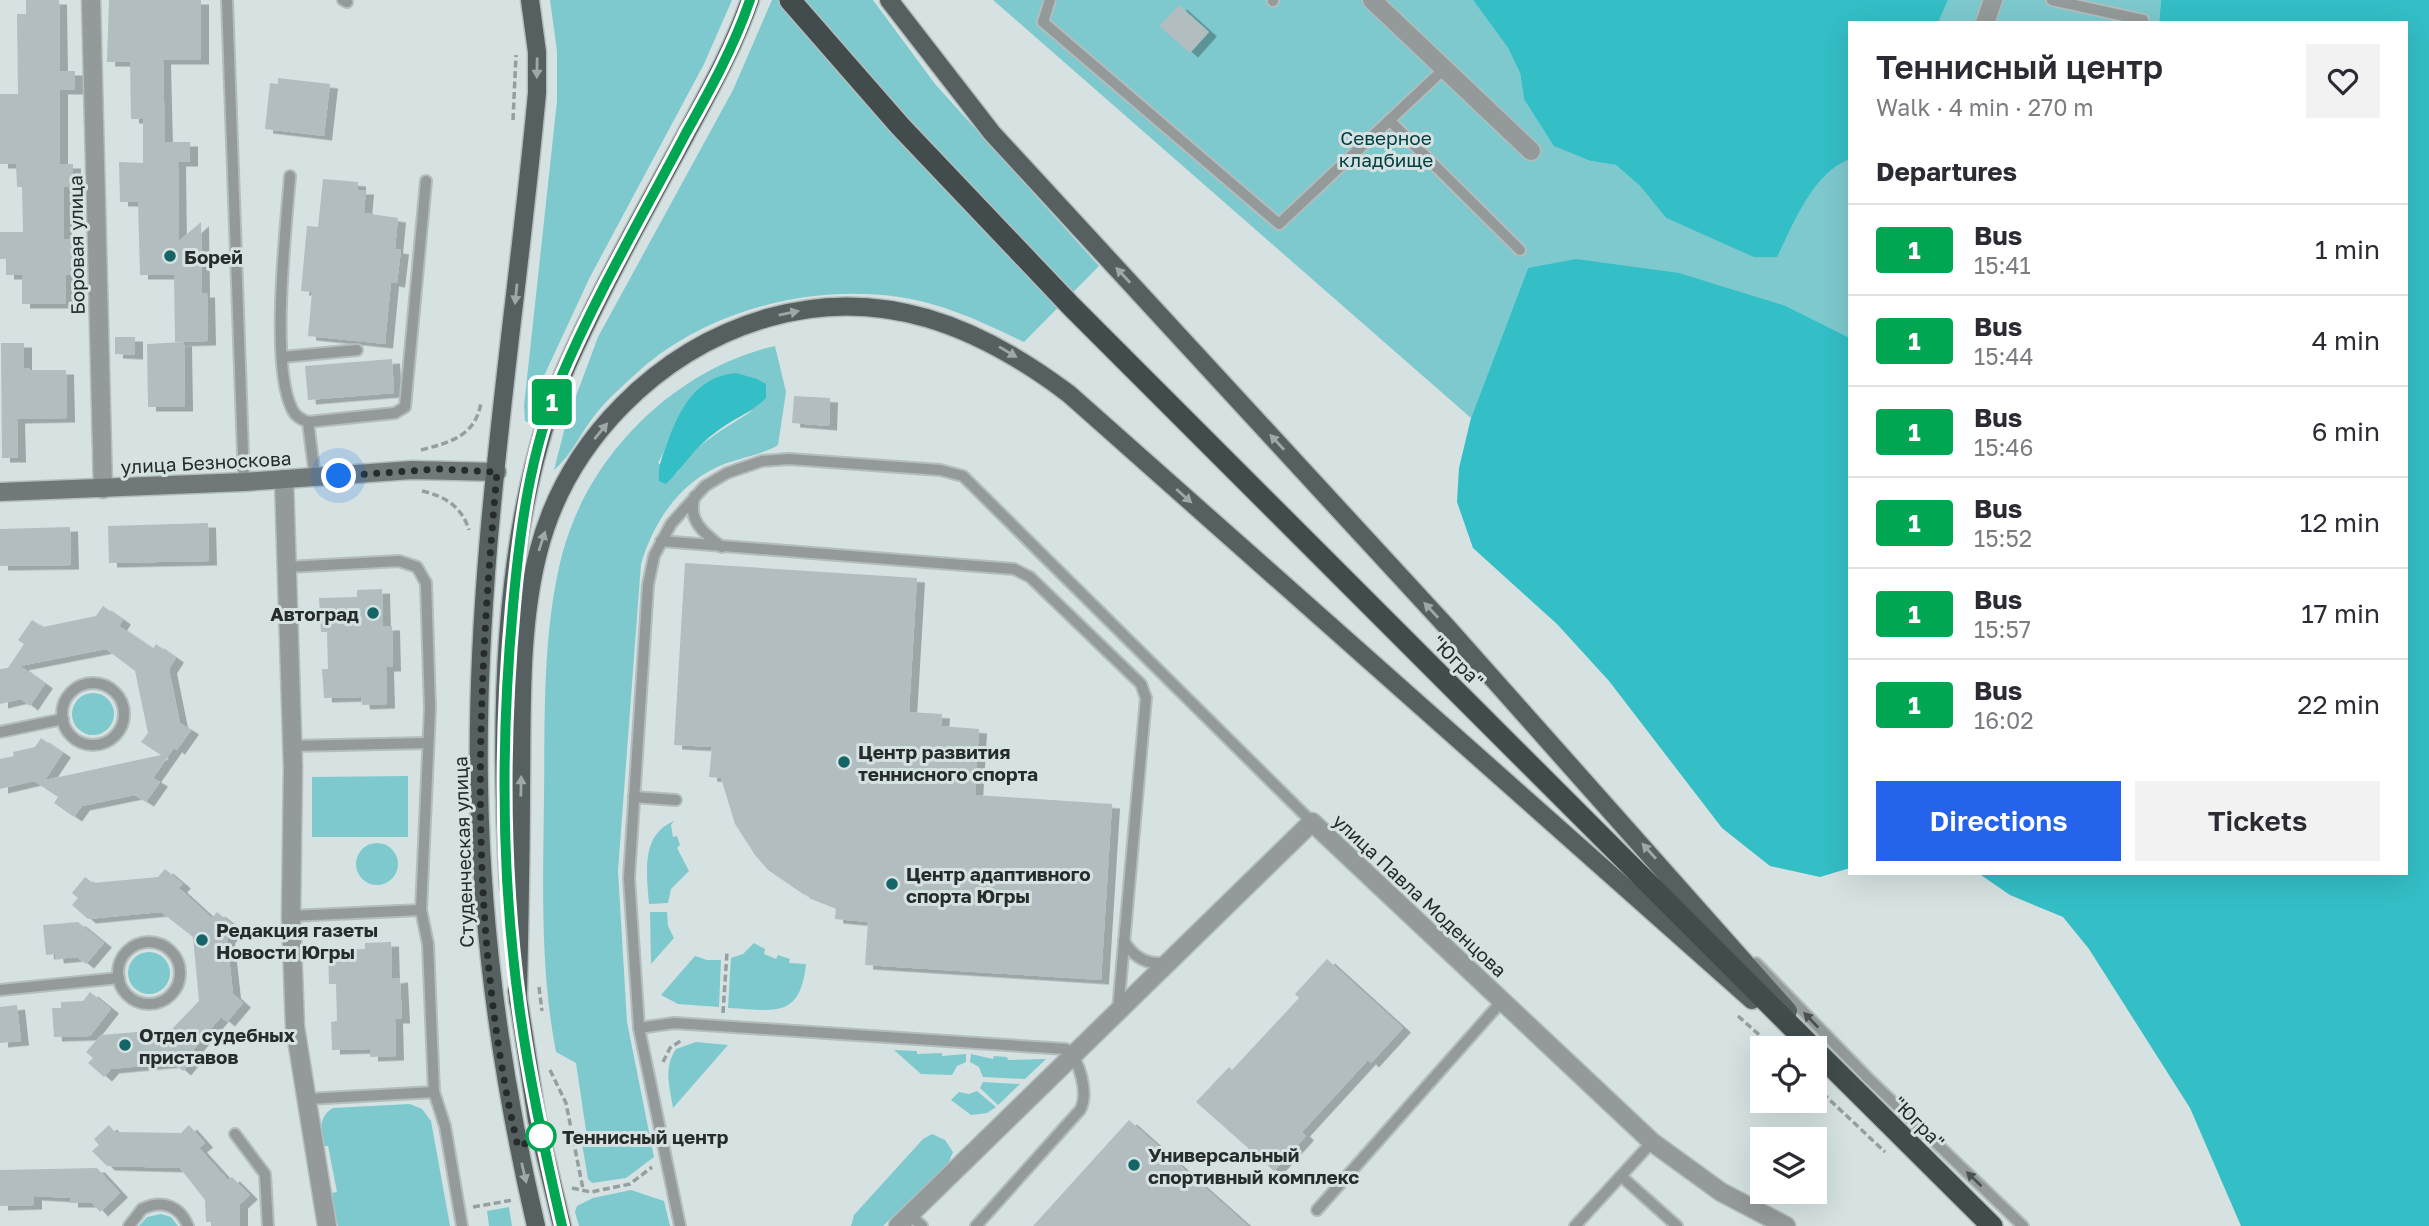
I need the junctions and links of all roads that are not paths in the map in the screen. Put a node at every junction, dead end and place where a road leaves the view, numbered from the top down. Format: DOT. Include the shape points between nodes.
graph roads {
  1 [pos="91,0"];
  2 [pos="228,0"];
  3 [pos="530,0"];
  4 [pos="750,0"];
  5 [pos="790,0"];
  6 [pos="889,0"];
  7 [pos="1050,0"];
  8 [pos="1373,0"];
  9 [pos="1993,0"];
  10 [pos="2052,0"];
  11 [pos="2143,20"];
  12 [pos="1987,21"];
  13 [pos="1444,69"];
  14 [pos="1390,120"];
  15 [pos="1531,151"];
  16 [pos="290,176"];
  17 [pos="426,181"];
  18 [pos="1520,250"];
  19 [pos="357,350"];
  20 [pos="283,357"];
  21 [pos="308,422"];
  22 [pos="497,472"];
  23 [pos="314,477"];
  24 [pos="284,480"];
  25 [pos="244,482"];
  26 [pos="705,486"];
  27 [pos="103,489"];
  28 [pos="0,492"];
  29 [pos="661,541"];
  30 [pos="722,547"];
  31 [pos="288,567"];
  32 [pos="63,719"];
  33 [pos="0,732"];
  34 [pos="426,743"];
  35 [pos="292,746"];
  36 [pos="634,797"];
  37 [pos="676,800"];
  38 [pos="1312,821"];
  39 [pos="1670,874"];
  40 [pos="421,910"];
  41 [pos="291,916"];
  42 [pos="1124,941"];
  43 [pos="1170,962"];
  44 [pos="119,978"];
  45 [pos="0,990"];
  46 [pos="518,1001"];
  47 [pos="1502,1001"];
  48 [pos="1118,1012"];
  49 [pos="639,1028"];
  50 [pos="1792,1036"];
  51 [pos="1801,1036"];
  52 [pos="1075,1055"];
  53 [pos="1827,1062"];
  54 [pos="1827,1067"];
  55 [pos="434,1092"];
  56 [pos="307,1100"];
  57 [pos="1871,1106"];
  58 [pos="235,1134"];
  59 [pos="1652,1142"];
  60 [pos="1621,1176"];
  61 [pos="1317,1210"];
  62 [pos="1976,1210"];
  63 [pos="910,1222"];
  64 [pos="130,1226"];
  65 [pos="188,1226"];
  66 [pos="268,1226"];
  67 [pos="327,1226"];
  68 [pos="462,1226"];
  69 [pos="537,1226"];
  70 [pos="562,1226"];
  71 [pos="680,1226"];
  72 [pos="976,1226"];
  73 [pos="1575,1226"];
  74 [pos="1677,1226"];
  75 [pos="1786,1226"];
  76 [pos="1992,1226"];
  77 [pos="2001,1226"];
  78 [pos="2023,1226"];
  1 -- 27 [label="street, Боровая улица"];
  2 -- 25 [label="lane"];
  3 -- 22 [label="main road, Студенческая улица, one-way" via="537,93"];
  4 -- 46 [label="main road" via="728,55 573,351 548,413 530,477 514,595 506,705 508,870"];
  5 -- 51 [label="highway, \"Югра\"" via="918,146 1071,306"];
  39 -- 6 [label="main road, one-way" via="992,133"];
  7 -- 14 [label="lane" via="1043,22 1279,224"];
  8 -- 13 [label="street"];
  9 -- 12 [label="street"];
  10 -- 11 [label="lane"];
  13 -- 14 [label="lane"];
  13 -- 15 [label="street"];
  14 -- 18 [label="lane"];
  16 -- 20 [label="lane" via="281,314"];
  17 -- 21 [label="lane" via="405,407 395,413"];
  19 -- 20 [label="lane"];
  20 -- 21 [label="lane" via="290,406"];
  21 -- 23 [label="lane"];
  22 -- 23 [label="main road, улица Безноскова" via="412,470"];
  22 -- 69 [label="main road, Студенческая улица, one-way" via="480,702 482,874 500,1052"];
  23 -- 24 [label="main road, улица Безноскова"];
  24 -- 25 [label="main road, улица Безноскова"];
  24 -- 31 [label="street"];
  25 -- 27 [label="main road, улица Безноскова"];
  26 -- 29 [label="lane" via="682,509"];
  26 -- 30 [label="lane" via="691,509 707,536"];
  26 -- 38 [label="lane" via="727,473 774,458 940,470 963,476"];
  27 -- 28 [label="main road, улица Безноскова"];
  29 -- 30 [label="lane"];
  29 -- 36 [label="lane" via="649,572"];
  30 -- 42 [label="lane" via="1014,569 1030,577 1132,675 1146,698"];
  31 -- 34 [label="lane" via="398,561 410,563 422,573 430,697"];
  31 -- 35 [label="street"];
  32 -- 32 [label="lane" via="66,699 86,684 111,688 123,704 120,729 100,744 76,739"];
  32 -- 33 [label="lane"];
  34 -- 35 [label="lane"];
  34 -- 40 [label="lane"];
  35 -- 41 [label="street"];
  36 -- 37 [label="lane"];
  36 -- 49 [label="lane" via="629,878"];
  38 -- 43 [label="street, улица Павла Моденцова"];
  38 -- 47 [label="street, улица Павла Моденцова"];
  39 -- 57 [label="main road"];
  78 -- 39 [label="lane, one-way" via="1868,1078"];
  40 -- 41 [label="lane"];
  40 -- 55 [label="lane" via="428,944"];
  41 -- 56 [label="street" via="295,1027"];
  42 -- 43 [label="lane" via="1151,964"];
  42 -- 48 [label="lane"];
  43 -- 48 [label="street, улица Павла Моденцова"];
  44 -- 44 [label="lane" via="122,958 142,943 167,948 179,964 176,988 156,1003 132,999"];
  44 -- 45 [label="lane"];
  46 -- 50 [label="main road, one-way" via="527,634 538,552 564,488 605,425 676,359 743,325 812,309 845,307 914,313 952,324 992,342 1069,394"];
  46 -- 70 [label="main road" via="537,1120"];
  47 -- 59 [label="street, улица Павла Моденцова"];
  47 -- 61 [label="lane"];
  48 -- 52 [label="street, улица Павла Моденцова"];
  49 -- 52 [label="lane" via="674,1023 1058,1046"];
  49 -- 71 [label="lane"];
  52 -- 63 [label="street, улица Павла Моденцова"];
  52 -- 72 [label="lane" via="1084,1094 1080,1110"];
  53 -- 57 [label="highway, \"Югра\""];
  54 -- 57 [label="main road"];
  55 -- 56 [label="lane"];
  55 -- 68 [label="lane" via="445,1126"];
  56 -- 67 [label="street"];
  57 -- 62 [label="highway, \"Югра\""];
  58 -- 66 [label="lane" via="265,1174"];
  59 -- 60 [label="lane"];
  59 -- 75 [label="street, улица Павла Моденцова" via="1721,1192"];
  60 -- 73 [label="lane"];
  60 -- 74 [label="lane"];
  62 -- 76 [label="highway, \"Югра\""];
  62 -- 77 [label="lane"];
  64 -- 65 [label="lane" via="142,1209 162,1204 180,1212"];
}
